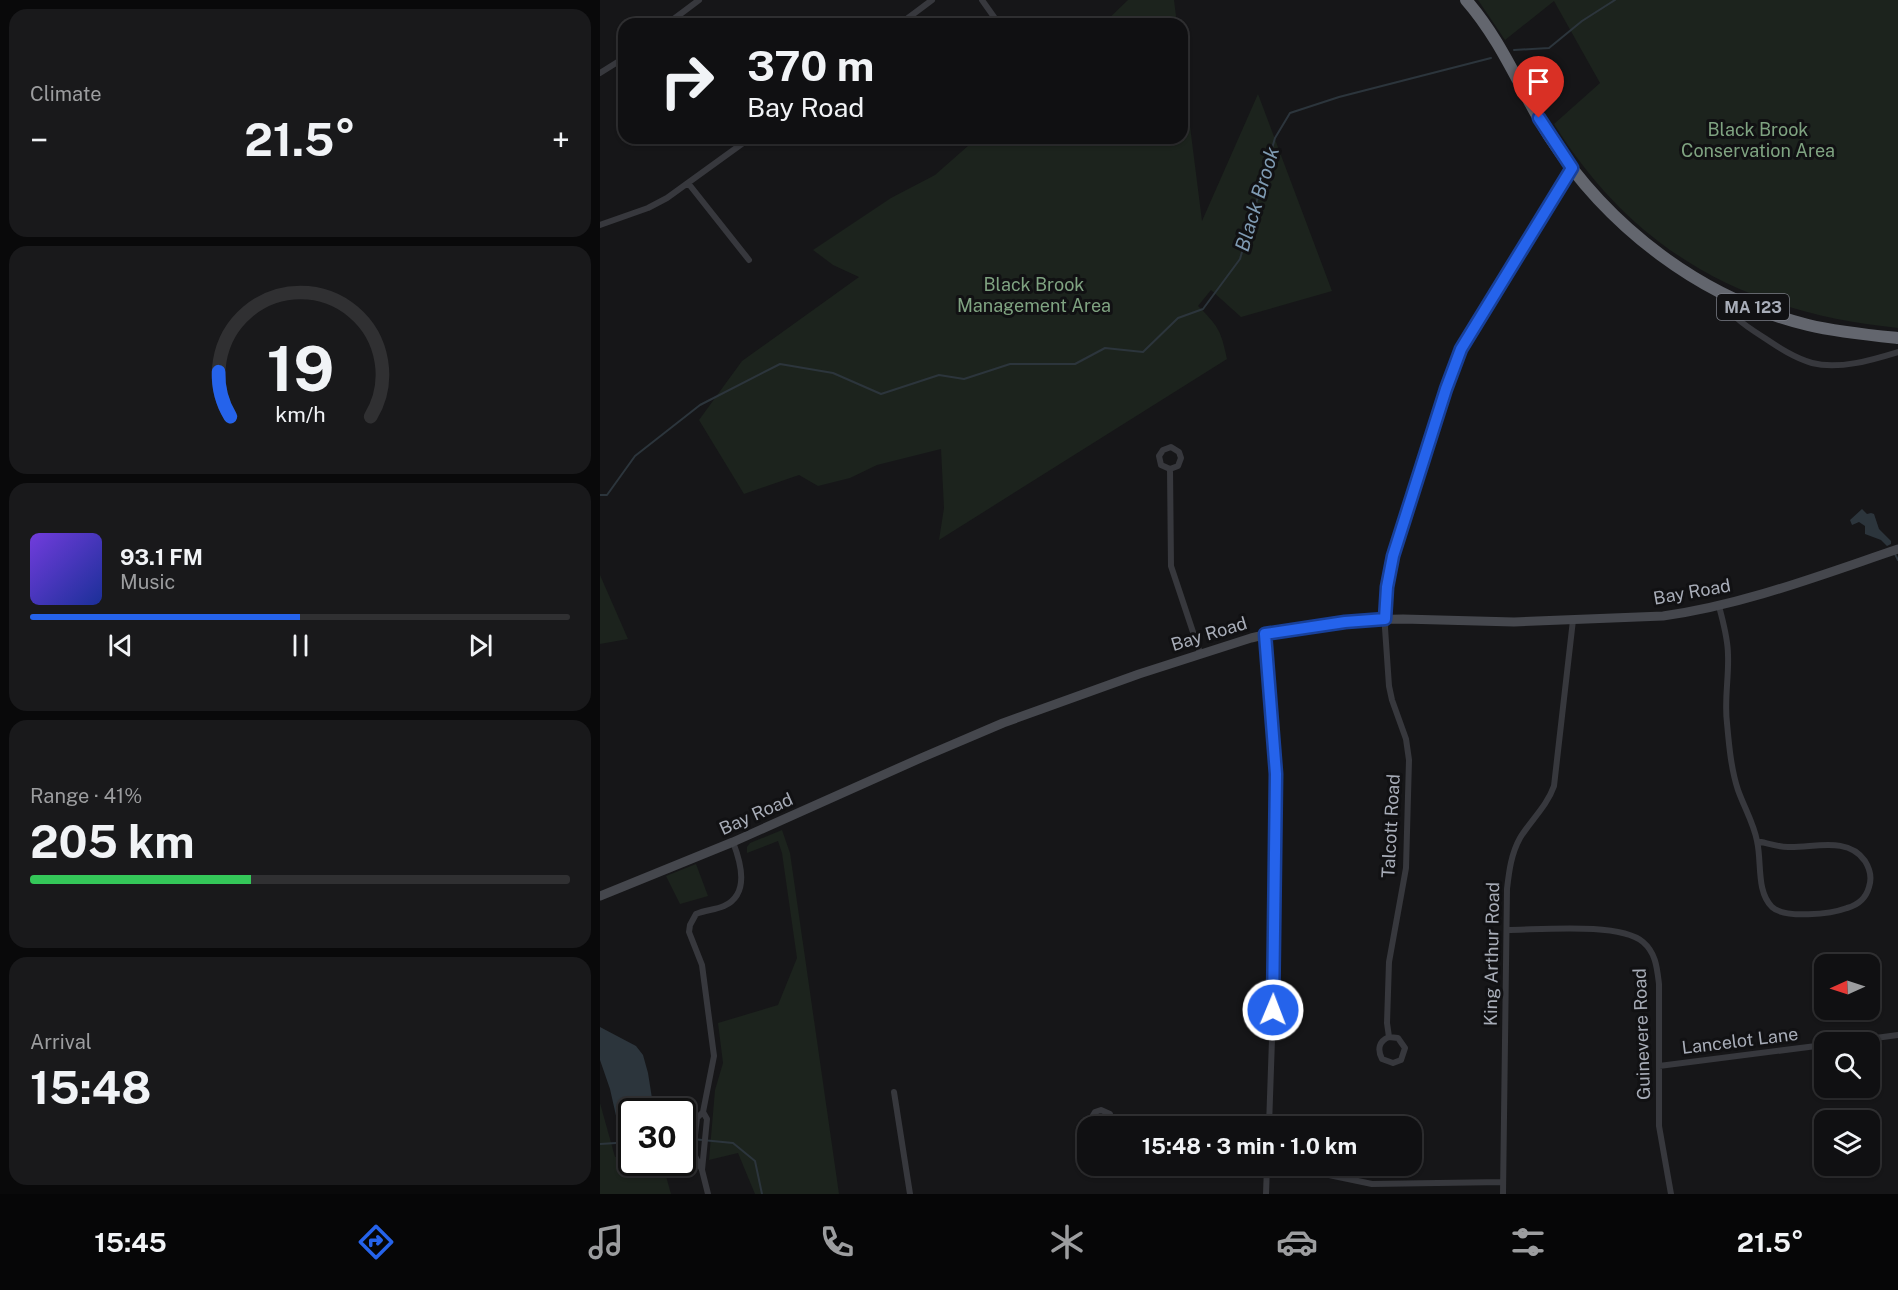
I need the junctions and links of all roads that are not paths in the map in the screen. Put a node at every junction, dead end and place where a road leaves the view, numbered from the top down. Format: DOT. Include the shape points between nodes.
graph roads {
  1 [pos="699,0"];
  2 [pos="932,0"];
  3 [pos="982,0"];
  4 [pos="1466,0"];
  5 [pos="676,18"];
  6 [pos="908,18"];
  7 [pos="995,18"];
  8 [pos="618,62"];
  9 [pos="600,74"];
  10 [pos="742,144"];
  11 [pos="1572,168"];
  12 [pos="688,183"];
  13 [pos="600,225"];
  14 [pos="748,260"];
  15 [pos="1716,290"];
  16 [pos="1898,338"];
  17 [pos="1898,352"];
  18 [pos="1170,470"];
  19 [pos="1898,549"];
  20 [pos="1719,606"];
  21 [pos="1385,619"];
  22 [pos="1573,620"];
  23 [pos="1265,634"];
  24 [pos="1200,653"];
  25 [pos="1757,840"];
  26 [pos="733,842"];
  27 [pos="600,896"];
  28 [pos="1507,930"];
  29 [pos="1898,1035"];
  30 [pos="1389,1037"];
  31 [pos="1880,1037"];
  32 [pos="1814,1047"];
  33 [pos="1659,1066"];
  34 [pos="894,1092"];
  35 [pos="703,1112"];
  36 [pos="1093,1116"];
  37 [pos="1108,1116"];
  38 [pos="1269,1116"];
  39 [pos="702,1170"];
  40 [pos="1267,1176"];
  41 [pos="1334,1176"];
  42 [pos="1503,1182"];
  43 [pos="708,1194"];
  44 [pos="910,1194"];
  45 [pos="1266,1194"];
  46 [pos="1503,1194"];
  47 [pos="1671,1194"];
  1 -- 5 [label="street"];
  2 -- 6 [label="street"];
  3 -- 7 [label="street"];
  4 -- 11 [label="highway, MA 123" via="1493,35 1544,127"];
  8 -- 9 [label="street"];
  10 -- 12 [label="street"];
  11 -- 15 [label="highway, MA 123" via="1602,204 1639,238"];
  11 -- 21 [label="street, Talcott Road" via="1461,349 1393,556"];
  12 -- 13 [label="street" via="648,208"];
  12 -- 14 [label="street"];
  15 -- 16 [label="highway, MA 123" via="1807,325"];
  15 -- 17 [label="street" via="1729,312 1746,326 1814,364 1850,364"];
  18 -- 24 [label="street" via="1171,566"];
  19 -- 20 [label="main road, Bay Road"];
  20 -- 22 [label="main road, Bay Road" via="1662,616"];
  20 -- 25 [label="street" via="1728,653 1725,708 1733,771"];
  21 -- 22 [label="main road, Bay Road" via="1485,623"];
  21 -- 23 [label="main road, Bay Road"];
  21 -- 30 [label="street, Talcott Road" via="1390,693 1409,759 1406,868 1389,962"];
  22 -- 28 [label="street, King Arthur Road" via="1555,780 1549,797 1513,855 1507,889"];
  23 -- 24 [label="main road, Bay Road"];
  23 -- 38 [label="street" via="1276,774"];
  24 -- 26 [label="main road, Bay Road" via="1004,723"];
  25 -- 25 [label="street" via="1762,887 1773,908 1794,914 1843,910 1864,898 1871,875 1860,854 1850,848 1786,847"];
  26 -- 27 [label="main road, Bay Road"];
  26 -- 35 [label="street" via="741,871 737,895 727,905 696,914 690,925 691,940 702,965 714,1046 714,1066"];
  28 -- 33 [label="street, Guinevere Road" via="1605,930 1630,934 1642,942 1651,952 1657,969"];
  28 -- 42 [label="street, King Arthur Road"];
  29 -- 31 [label="street"];
  30 -- 30 [label="street, Talcott Road" via="1379,1050 1382,1059 1393,1063 1401,1060 1405,1048 1398,1038"];
  32 -- 33 [label="street, Lancelot Lane"];
  33 -- 47 [label="street, Guinevere Road" via="1660,1133"];
  34 -- 44 [label="street"];
  35 -- 39 [label="street" via="707,1119"];
  35 -- 39 [label="street" via="697,1118 693,1152"];
  36 -- 37 [label="street" via="1098,1110 1107,1112"];
  39 -- 43 [label="street"];
  40 -- 45 [label="street"];
  41 -- 42 [label="street" via="1372,1184"];
  42 -- 46 [label="street, King Arthur Road"];
}
